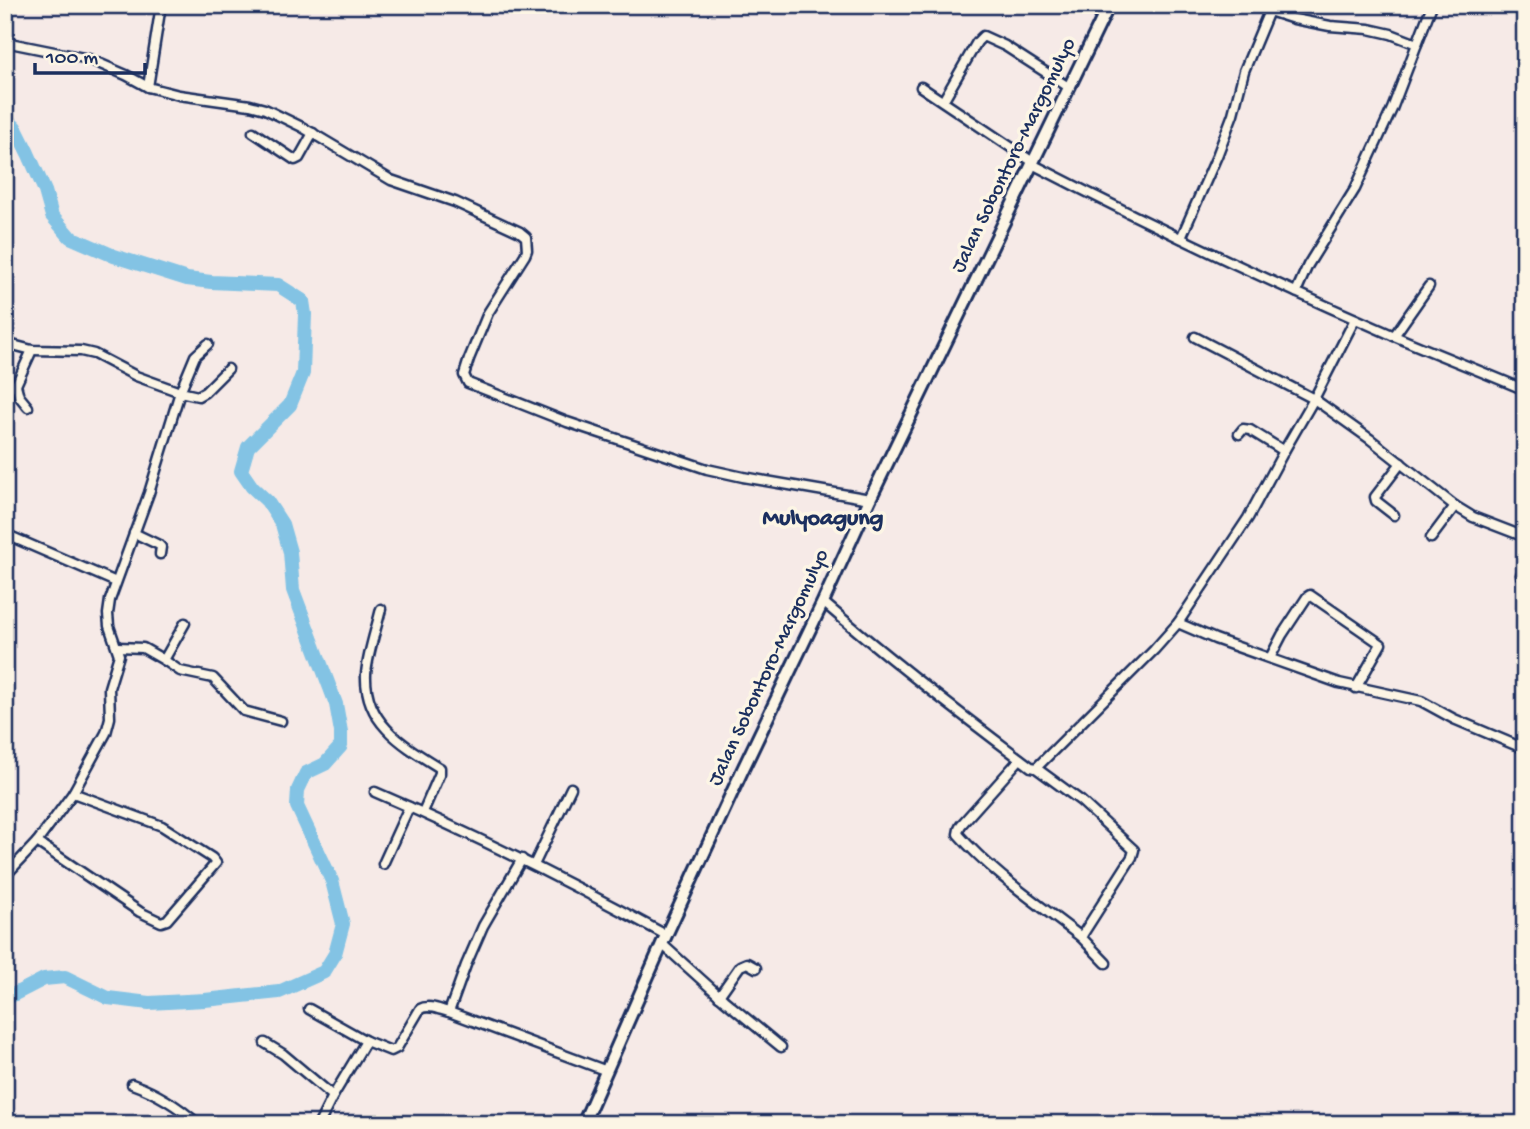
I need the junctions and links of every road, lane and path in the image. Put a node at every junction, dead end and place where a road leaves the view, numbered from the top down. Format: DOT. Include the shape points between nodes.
graph roads {
  1 [pos="161,5"];
  2 [pos="1432,5"];
  3 [pos="1108,6"];
  4 [pos="5,42"];
  5 [pos="1417,44"];
  6 [pos="148,87"];
  7 [pos="921,87"];
  8 [pos="1070,88"];
  9 [pos="943,101"];
  10 [pos="253,132"];
  11 [pos="313,133"];
  12 [pos="1032,163"];
  13 [pos="1181,238"];
  14 [pos="1429,285"];
  15 [pos="1296,292"];
  16 [pos="1355,319"];
  17 [pos="1394,336"];
  18 [pos="1195,337"];
  19 [pos="5,343"];
  20 [pos="208,344"];
  21 [pos="32,350"];
  22 [pos="228,369"];
  23 [pos="1525,390"];
  24 [pos="180,392"];
  25 [pos="1314,400"];
  26 [pos="28,407"];
  27 [pos="1239,434"];
  28 [pos="1284,451"];
  29 [pos="1401,463"];
  30 [pos="870,499"];
  31 [pos="1455,506"];
  32 [pos="1394,515"];
  33 [pos="134,533"];
  34 [pos="5,534"];
  35 [pos="1525,537"];
  36 [pos="1431,538"];
  37 [pos="160,554"];
  38 [pos="1525,566"];
  39 [pos="1521,575"];
  40 [pos="116,582"];
  41 [pos="823,602"];
  42 [pos="381,609"];
  43 [pos="185,623"];
  44 [pos="1178,623"];
  45 [pos="118,647"];
  46 [pos="1270,658"];
  47 [pos="164,660"];
  48 [pos="1356,688"];
  49 [pos="281,721"];
  50 [pos="1525,749"];
  51 [pos="1020,759"];
  52 [pos="1036,768"];
  53 [pos="571,788"];
  54 [pos="375,792"];
  55 [pos="73,793"];
  56 [pos="409,807"];
  57 [pos="423,812"];
  58 [pos="37,842"];
  59 [pos="522,859"];
  60 [pos="383,864"];
  61 [pos="534,865"];
  62 [pos="5,876"];
  63 [pos="1082,937"];
  64 [pos="664,940"];
  65 [pos="1106,963"];
  66 [pos="756,968"];
  67 [pos="719,996"];
  68 [pos="309,1009"];
  69 [pos="449,1012"];
  70 [pos="366,1041"];
  71 [pos="265,1043"];
  72 [pos="781,1047"];
  73 [pos="607,1071"];
  74 [pos="132,1084"];
  75 [pos="333,1096"];
  76 [pos="198,1124"];
  77 [pos="319,1124"];
  78 [pos="583,1124"];
  1 -- 6 [label="street"];
  2 -- 5 [label="street"];
  3 -- 8 [label="street, Jalan Sobontoro-Margomulyo"];
  4 -- 6 [label="street" via="89,59"];
  5 -- 13 [label="street" via="1369,29 1330,26 1269,11 1225,135"];
  5 -- 15 [label="street" via="1355,189"];
  6 -- 11 [label="street" via="265,109"];
  7 -- 9 [label="street"];
  8 -- 9 [label="street" via="983,36"];
  8 -- 12 [label="street, Jalan Sobontoro-Margomulyo"];
  9 -- 12 [label="street"];
  10 -- 11 [label="street" via="295,160"];
  11 -- 30 [label="street" via="391,180 456,202 526,237 527,250 496,298 469,359 464,375 468,383 566,422 707,469"];
  12 -- 13 [label="street"];
  12 -- 30 [label="street, Jalan Sobontoro-Margomulyo"];
  13 -- 15 [label="street"];
  14 -- 17 [label="street"];
  15 -- 16 [label="street"];
  16 -- 17 [label="street"];
  16 -- 25 [label="street"];
  17 -- 23 [label="street"];
  18 -- 25 [label="street"];
  19 -- 21 [label="street"];
  20 -- 24 [label="street" via="195,356"];
  21 -- 24 [label="street" via="93,354"];
  21 -- 26 [label="street" via="16,385"];
  22 -- 24 [label="street" via="198,396"];
  24 -- 33 [label="street"];
  25 -- 28 [label="street"];
  25 -- 29 [label="street"];
  27 -- 28 [label="street" via="1250,430"];
  28 -- 44 [label="street" via="1248,518"];
  29 -- 31 [label="street"];
  29 -- 32 [label="street" via="1375,497"];
  30 -- 41 [label="street, Jalan Sobontoro-Margomulyo"];
  31 -- 35 [label="street"];
  31 -- 36 [label="street"];
  33 -- 37 [label="street" via="160,546"];
  33 -- 40 [label="street"];
  34 -- 40 [label="street"];
  38 -- 39 [label="street"];
  40 -- 45 [label="street" via="108,614"];
  41 -- 51 [label="street"];
  41 -- 64 [label="street, Jalan Sobontoro-Margomulyo"];
  42 -- 57 [label="street" via="366,671 367,686 380,723 404,746 441,770"];
  43 -- 47 [label="street"];
  44 -- 46 [label="street"];
  44 -- 52 [label="street"];
  45 -- 47 [label="street" via="144,648"];
  45 -- 55 [label="street" via="108,693 108,727"];
  46 -- 48 [label="street"];
  46 -- 48 [label="street" via="1310,595 1381,644"];
  47 -- 49 [label="street" via="180,671 213,679 244,711"];
  48 -- 50 [label="street" via="1421,701"];
  51 -- 52 [label="street"];
  51 -- 63 [label="street" via="958,834 1012,885"];
  52 -- 63 [label="street" via="1081,801 1134,850"];
  53 -- 61 [label="street"];
  54 -- 56 [label="street"];
  55 -- 58 [label="street"];
  55 -- 58 [label="street" via="162,826 216,863 166,921 160,922"];
  56 -- 57 [label="street"];
  56 -- 60 [label="street"];
  57 -- 59 [label="street"];
  58 -- 62 [label="street"];
  59 -- 61 [label="street"];
  59 -- 69 [label="street" via="483,926"];
  61 -- 64 [label="street"];
  63 -- 65 [label="street"];
  64 -- 67 [label="street"];
  64 -- 73 [label="street, Jalan Sobontoro-Margomulyo"];
  66 -- 67 [label="street" via="747,963 740,966"];
  67 -- 72 [label="street"];
  68 -- 70 [label="street"];
  69 -- 70 [label="street" via="420,1009 394,1050"];
  69 -- 73 [label="street"];
  70 -- 75 [label="street"];
  71 -- 75 [label="street"];
  73 -- 78 [label="street, Jalan Sobontoro-Margomulyo"];
  74 -- 76 [label="street" via="161,1096"];
  75 -- 77 [label="street"];
}
